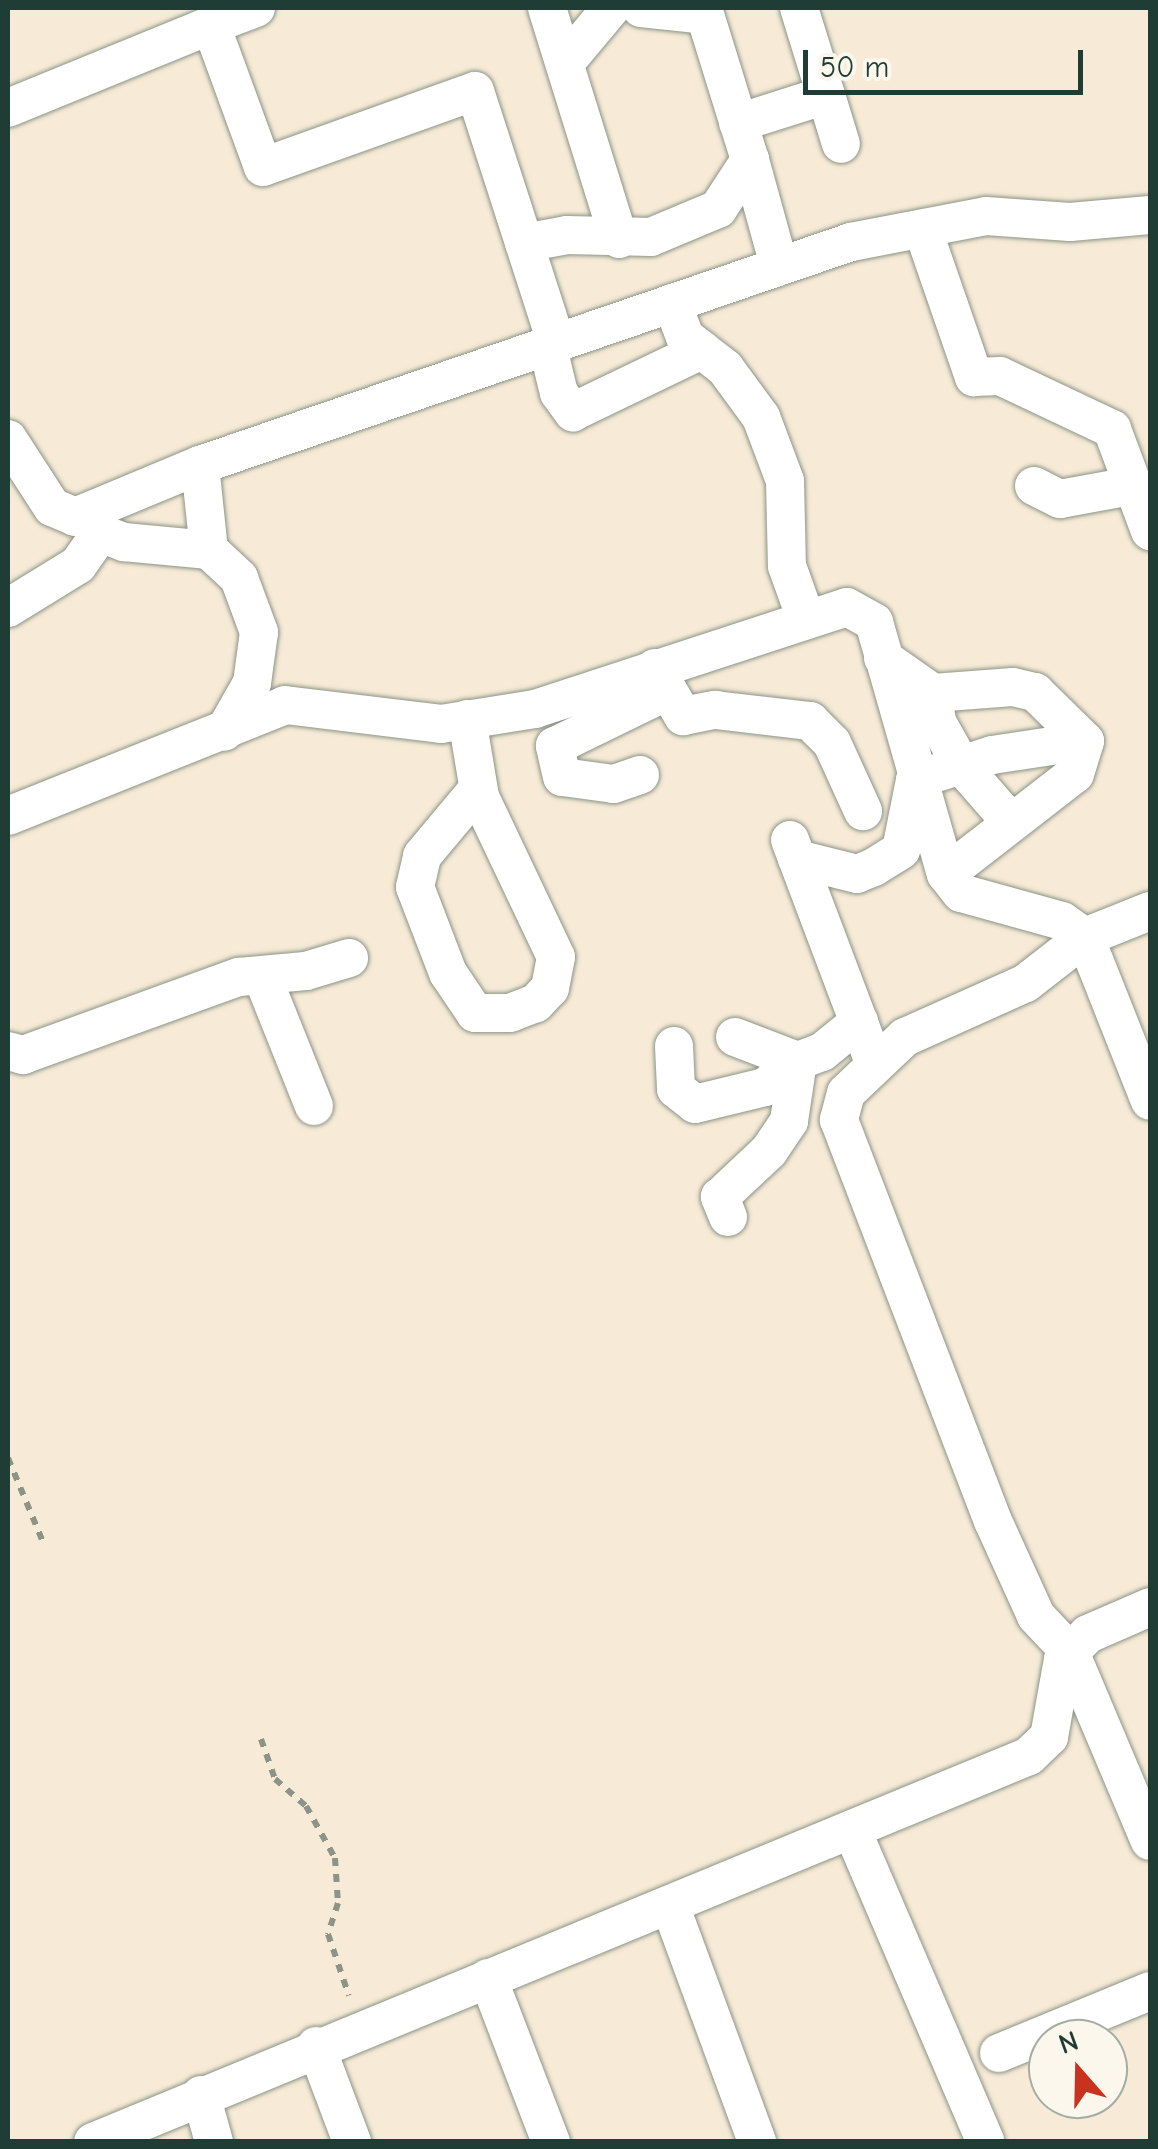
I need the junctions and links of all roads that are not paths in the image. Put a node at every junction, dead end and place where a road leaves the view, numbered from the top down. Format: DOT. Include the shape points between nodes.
graph roads {
  1 [pos="256,8"];
  2 [pos="547,8"];
  3 [pos="611,8"];
  4 [pos="640,8"];
  5 [pos="798,8"];
  6 [pos="704,11"];
  7 [pos="212,25"];
  8 [pos="565,63"];
  9 [pos="826,95"];
  10 [pos="8,108"];
  11 [pos="738,122"];
  12 [pos="841,144"];
  13 [pos="750,160"];
  14 [pos="1150,216"];
  15 [pos="924,230"];
  16 [pos="619,239"];
  17 [pos="524,243"];
  18 [pos="779,265"];
  19 [pos="672,304"];
  20 [pos="553,346"];
  21 [pos="702,350"];
  22 [pos="8,438"];
  23 [pos="200,465"];
  24 [pos="1034,486"];
  25 [pos="1132,486"];
  26 [pos="91,524"];
  27 [pos="1150,531"];
  28 [pos="209,550"];
  29 [pos="8,608"];
  30 [pos="806,620"];
  31 [pos="883,658"];
  32 [pos="259,660"];
  33 [pos="662,679"];
  34 [pos="933,693"];
  35 [pos="285,705"];
  36 [pos="467,719"];
  37 [pos="224,732"];
  38 [pos="1085,741"];
  39 [pos="961,765"];
  40 [pos="640,775"];
  41 [pos="915,780"];
  42 [pos="478,790"];
  43 [pos="863,812"];
  44 [pos="8,816"];
  45 [pos="1009,820"];
  46 [pos="946,874"];
  47 [pos="1150,912"];
  48 [pos="1085,937"];
  49 [pos="349,958"];
  50 [pos="262,976"];
  51 [pos="859,1022"];
  52 [pos="735,1037"];
  53 [pos="674,1046"];
  54 [pos="8,1051"];
  55 [pos="798,1061"];
  56 [pos="874,1062"];
  57 [pos="1150,1102"];
  58 [pos="314,1106"];
  59 [pos="728,1217"];
  60 [pos="1150,1608"];
  61 [pos="1070,1652"];
  62 [pos="852,1830"];
  63 [pos="1150,1841"];
  64 [pos="670,1905"];
  65 [pos="488,1978"];
  66 [pos="1150,1992"];
  67 [pos="316,2046"];
  68 [pos="998,2053"];
  69 [pos="201,2095"];
  70 [pos="986,2141"];
  71 [pos="93,2142"];
  72 [pos="214,2142"];
  73 [pos="352,2142"];
  74 [pos="551,2142"];
  75 [pos="757,2142"];
  1 -- 7 [label="street"];
  2 -- 8 [label="street"];
  3 -- 8 [label="street"];
  4 -- 6 [label="street"];
  5 -- 9 [label="street"];
  6 -- 11 [label="street"];
  7 -- 10 [label="street"];
  7 -- 17 [label="street" via="263,167 475,92"];
  8 -- 16 [label="street"];
  9 -- 11 [label="street"];
  9 -- 12 [label="street"];
  11 -- 13 [label="street"];
  13 -- 16 [label="street" via="718,209 691,224"];
  13 -- 18 [label="street"];
  14 -- 15 [label="street" via="1070,222 986,216"];
  15 -- 18 [label="street" via="851,242"];
  15 -- 25 [label="street" via="974,377 1000,376 1112,429"];
  16 -- 17 [label="street" via="567,235"];
  17 -- 20 [label="street"];
  18 -- 19 [label="street"];
  19 -- 20 [label="street"];
  19 -- 21 [label="street" via="686,337"];
  20 -- 21 [label="street" via="558,393 573,412"];
  20 -- 23 [label="street"];
  21 -- 30 [label="street" via="725,368 761,417 786,482 788,566"];
  22 -- 26 [label="street" via="52,507"];
  23 -- 26 [label="street"];
  23 -- 28 [label="street"];
  24 -- 25 [label="street" via="1060,499"];
  25 -- 27 [label="street"];
  26 -- 28 [label="street"];
  26 -- 29 [label="street" via="78,565"];
  28 -- 32 [label="street" via="239,578 251,603"];
  30 -- 31 [label="street" via="847,607 865,614 874,622"];
  30 -- 33 [label="street"];
  31 -- 34 [label="street"];
  31 -- 41 [label="street"];
  32 -- 35 [label="street"];
  32 -- 37 [label="street"];
  33 -- 36 [label="street"];
  33 -- 40 [label="street" via="555,746 562,778 614,784"];
  33 -- 43 [label="street" via="683,716 716,710 810,721 832,743"];
  34 -- 38 [label="street" via="1013,687 1036,692"];
  34 -- 39 [label="street" via="937,722"];
  35 -- 36 [label="street" via="408,722"];
  35 -- 37 [label="street"];
  36 -- 42 [label="street"];
  37 -- 44 [label="street"];
  38 -- 39 [label="street"];
  38 -- 45 [label="street" via="1075,774"];
  39 -- 41 [label="street"];
  39 -- 45 [label="street"];
  41 -- 46 [label="street"];
  41 -- 51 [label="street" via="901,850 888,858 856,874 792,846"];
  42 -- 42 [label="street" via="556,957 550,988 536,1004 510,1014 474,1013 448,974 415,887 422,856"];
  45 -- 46 [label="street"];
  46 -- 48 [label="street" via="961,893 1062,921"];
  47 -- 48 [label="street"];
  48 -- 56 [label="street" via="1026,983 904,1036"];
  48 -- 57 [label="street"];
  49 -- 50 [label="street"];
  50 -- 54 [label="street" via="239,977 23,1054"];
  50 -- 58 [label="street"];
  51 -- 55 [label="street" via="822,1052"];
  51 -- 56 [label="street"];
  52 -- 55 [label="street"];
  53 -- 55 [label="street" via="676,1089 695,1104 765,1086"];
  55 -- 59 [label="street" via="789,1121 769,1151 720,1196"];
  56 -- 61 [label="street" via="839,1104 844,1141 993,1521 1036,1616"];
  60 -- 61 [label="street" via="1088,1634"];
  61 -- 62 [label="street" via="1063,1659 1049,1737 1029,1756"];
  61 -- 63 [label="street"];
  62 -- 64 [label="street"];
  62 -- 70 [label="street"];
  64 -- 65 [label="street"];
  64 -- 75 [label="street"];
  65 -- 67 [label="street"];
  65 -- 74 [label="street"];
  66 -- 68 [label="street"];
  67 -- 69 [label="street"];
  67 -- 73 [label="street"];
  69 -- 71 [label="street"];
  69 -- 72 [label="street"];
}
